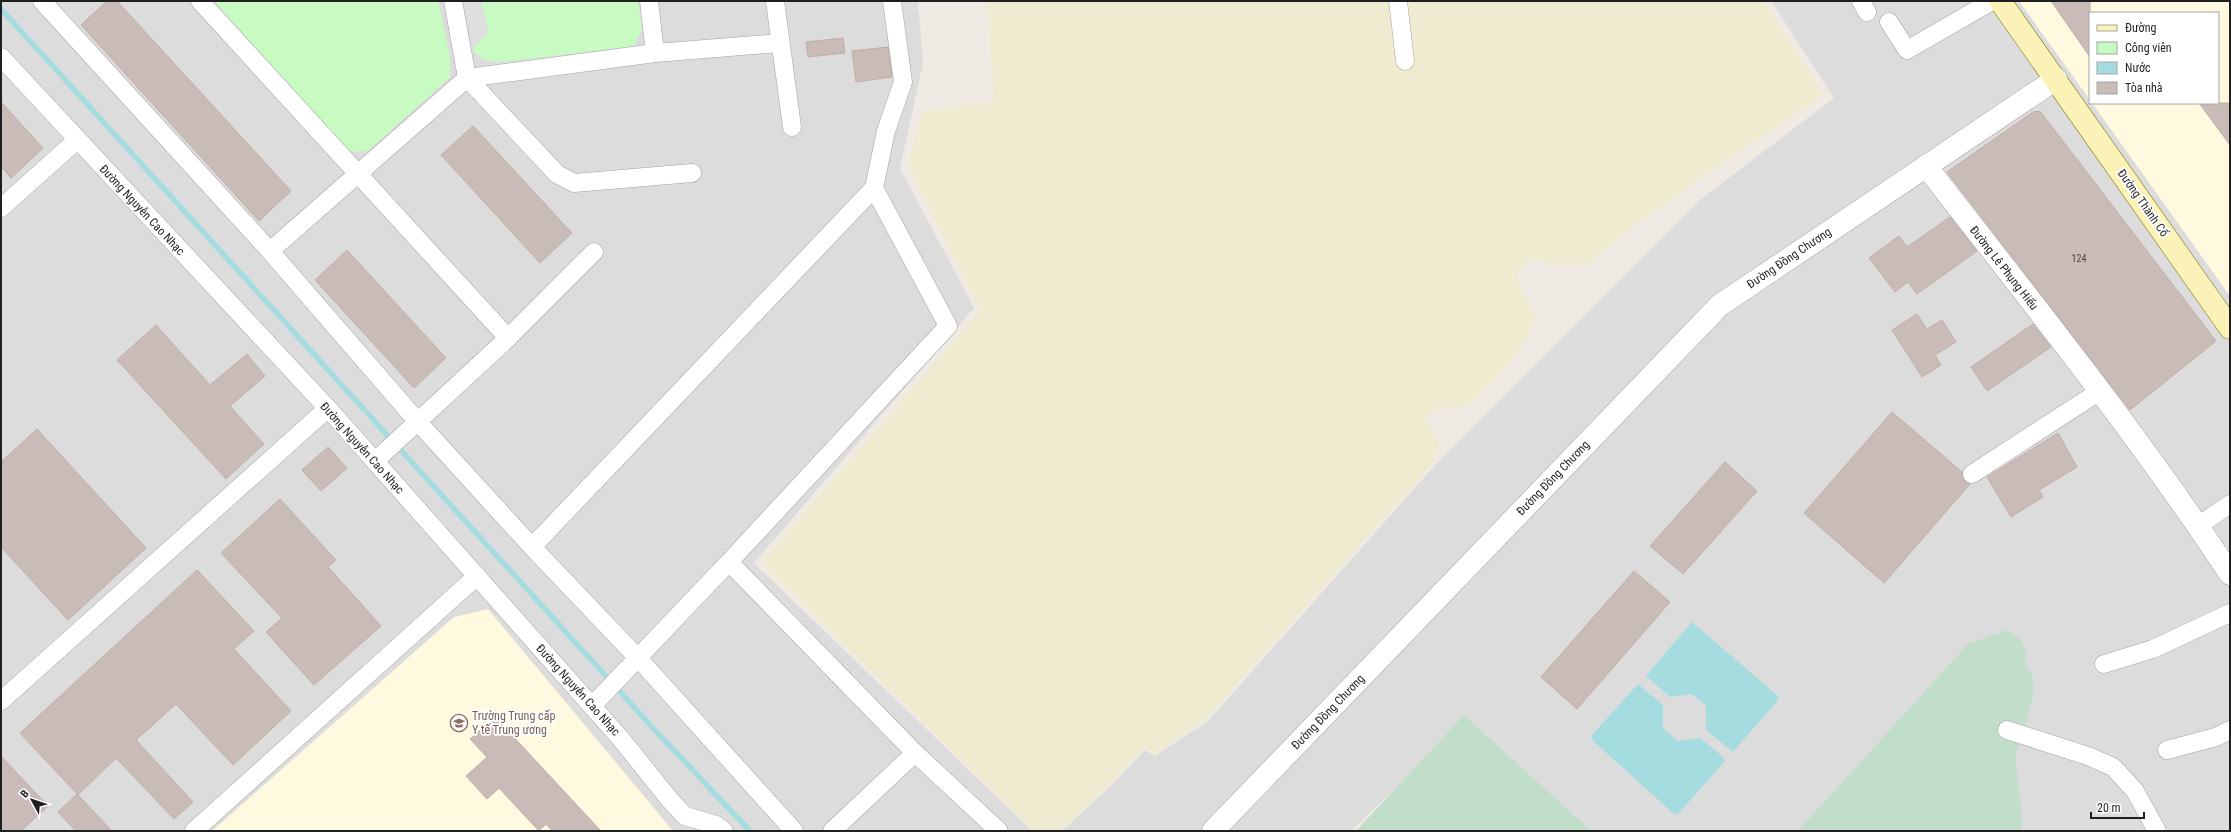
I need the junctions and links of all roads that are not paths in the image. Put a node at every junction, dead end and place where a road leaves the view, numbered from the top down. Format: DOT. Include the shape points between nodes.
graph roads {
  1 [pos="42,1"];
  2 [pos="200,1"];
  3 [pos="453,1"];
  4 [pos="649,1"];
  5 [pos="775,1"];
  6 [pos="892,1"];
  7 [pos="1398,1"];
  8 [pos="1992,1"];
  9 [pos="2000,1"];
  10 [pos="1888,22"];
  11 [pos="780,43"];
  12 [pos="655,53"];
  13 [pos="1,57"];
  14 [pos="1405,60"];
  15 [pos="467,78"];
  16 [pos="2056,79"];
  17 [pos="792,127"];
  18 [pos="77,140"];
  19 [pos="1926,166"];
  20 [pos="357,173"];
  21 [pos="692,173"];
  22 [pos="874,188"];
  23 [pos="1,208"];
  24 [pos="270,251"];
  25 [pos="594,252"];
  26 [pos="2230,328"];
  27 [pos="508,338"];
  28 [pos="2100,392"];
  29 [pos="328,408"];
  30 [pos="415,424"];
  31 [pos="380,457"];
  32 [pos="1972,474"];
  33 [pos="2230,504"];
  34 [pos="2198,526"];
  35 [pos="532,547"];
  36 [pos="729,562"];
  37 [pos="2230,574"];
  38 [pos="477,576"];
  39 [pos="2230,613"];
  40 [pos="632,664"];
  41 [pos="2104,664"];
  42 [pos="596,701"];
  43 [pos="1,702"];
  44 [pos="2007,730"];
  45 [pos="2230,730"];
  46 [pos="2167,750"];
  47 [pos="915,752"];
  48 [pos="683,824"];
  49 [pos="194,831"];
  50 [pos="724,831"];
  51 [pos="794,831"];
  52 [pos="832,831"];
  53 [pos="999,831"];
  54 [pos="1213,831"];
  55 [pos="2157,831"];
  1 -- 24 [label="street"];
  2 -- 20 [label="street"];
  3 -- 15 [label="street"];
  4 -- 12 [label="street"];
  5 -- 11 [label="street"];
  6 -- 22 [label="street" via="903,82 886,131"];
  7 -- 14 [label="street"];
  8 -- 10 [label="street" via="1907,50"];
  9 -- 16 [label="main road"];
  11 -- 12 [label="street"];
  11 -- 17 [label="street"];
  12 -- 15 [label="street"];
  13 -- 18 [label="street, Đường Nguyễn Cao Nhạc"];
  15 -- 20 [label="street"];
  15 -- 21 [label="street" via="557,174 574,183"];
  16 -- 19 [label="street"];
  16 -- 26 [label="main road, Đường Thành Cổ"];
  18 -- 23 [label="street"];
  18 -- 29 [label="street, Đường Nguyễn Cao Nhạc"];
  19 -- 28 [label="street, Đường Lê Phụng Hiểu"];
  19 -- 54 [label="street, Đường Đồng Chương" via="1720,305"];
  20 -- 24 [label="street"];
  20 -- 27 [label="street"];
  22 -- 35 [label="street"];
  22 -- 36 [label="street" via="948,326"];
  24 -- 30 [label="street"];
  25 -- 27 [label="street"];
  27 -- 30 [label="street"];
  28 -- 32 [label="street"];
  28 -- 34 [label="street, Đường Lê Phụng Hiểu"];
  29 -- 31 [label="street, Đường Nguyễn Cao Nhạc"];
  29 -- 43 [label="street"];
  30 -- 31 [label="street"];
  30 -- 35 [label="street"];
  31 -- 38 [label="street, Đường Nguyễn Cao Nhạc"];
  33 -- 34 [label="street"];
  34 -- 37 [label="street, Đường Lê Phụng Hiểu"];
  35 -- 40 [label="street"];
  36 -- 40 [label="street"];
  36 -- 47 [label="street"];
  38 -- 42 [label="street, Đường Nguyễn Cao Nhạc"];
  38 -- 49 [label="street"];
  39 -- 41 [label="street" via="2153,650"];
  40 -- 42 [label="street"];
  40 -- 51 [label="street"];
  42 -- 48 [label="street, Đường Nguyễn Cao Nhạc"];
  44 -- 55 [label="street" via="2088,756 2113,767 2135,791"];
  45 -- 46 [label="street" via="2216,737"];
  47 -- 52 [label="street"];
  47 -- 53 [label="street"];
  48 -- 50 [label="street, Đường Nguyễn Cao Nhạc" via="716,825"];
}
